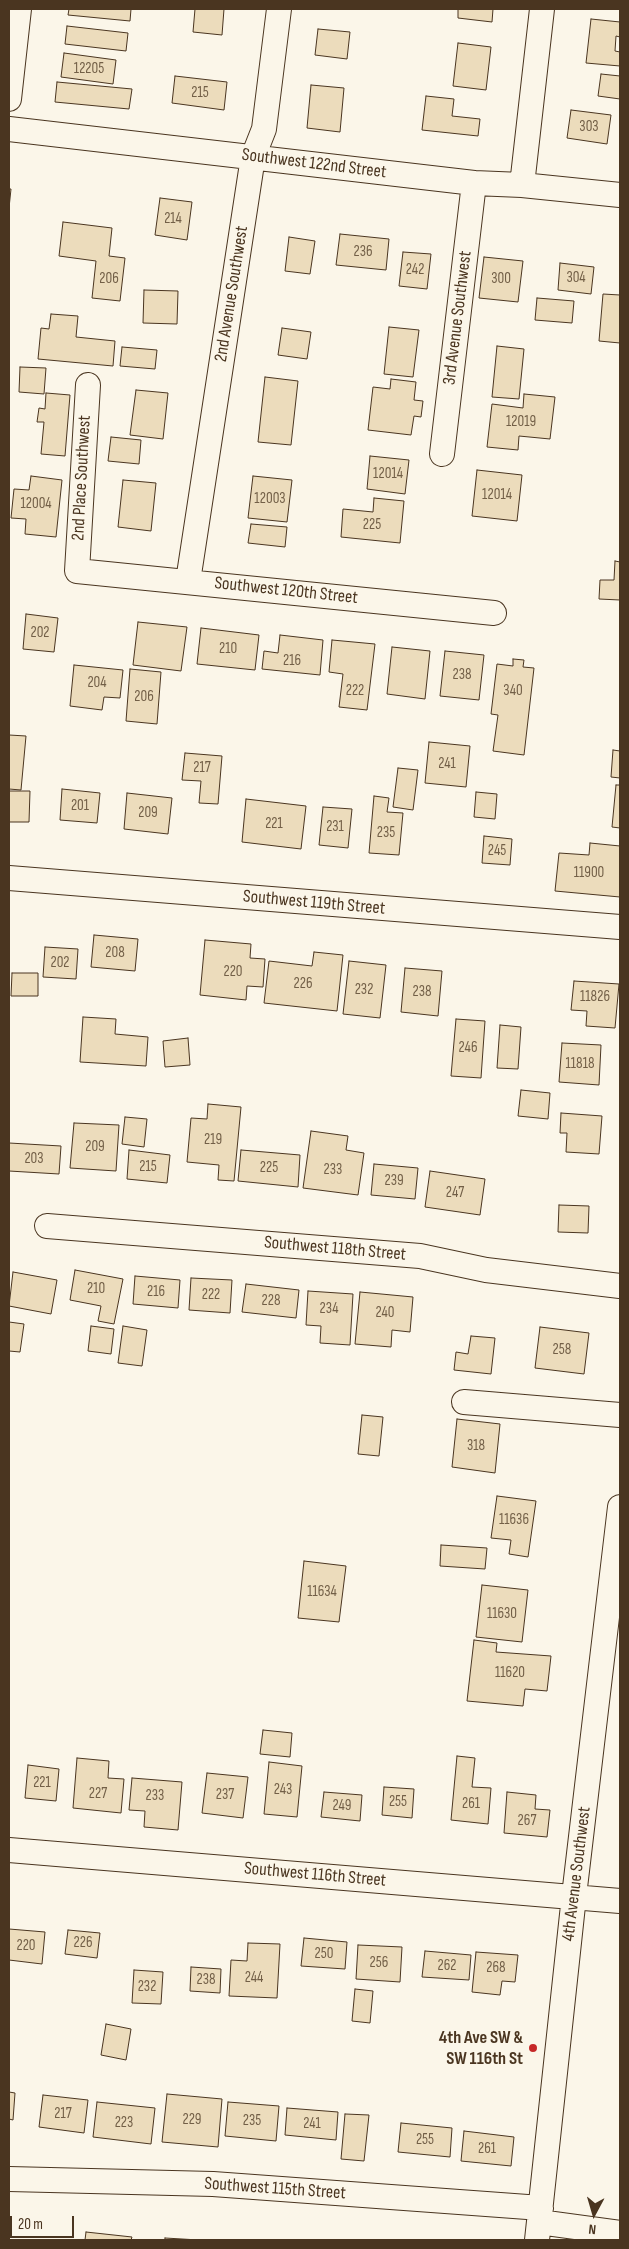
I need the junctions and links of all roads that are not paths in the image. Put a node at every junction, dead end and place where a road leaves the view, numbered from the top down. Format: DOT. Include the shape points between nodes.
graph roads {
  1 [pos="19,9"];
  2 [pos="279,9"];
  3 [pos="542,9"];
  4 [pos="9,99"];
  5 [pos="9,129"];
  6 [pos="253,157"];
  7 [pos="474,183"];
  8 [pos="522,185"];
  9 [pos="620,195"];
  10 [pos="88,385"];
  11 [pos="442,454"];
  12 [pos="77,571"];
  13 [pos="188,581"];
  14 [pos="494,613"];
  15 [pos="9,878"];
  16 [pos="620,927"];
  17 [pos="47,1226"];
  18 [pos="620,1286"];
  19 [pos="464,1402"];
  20 [pos="620,1416"];
  21 [pos="620,1507"];
  22 [pos="613,1635"];
  23 [pos="9,1850"];
  24 [pos="574,1896"];
  25 [pos="620,1901"];
  26 [pos="9,2179"];
  27 [pos="539,2224"];
  28 [pos="620,2232"];
  1 -- 4 [label="street"];
  2 -- 6 [label="street, 2nd Avenue Southwest" via="264,129"];
  3 -- 8 [label="street"];
  5 -- 6 [label="street, Southwest 122nd Street"];
  6 -- 7 [label="street, Southwest 122nd Street"];
  6 -- 13 [label="street, 2nd Avenue Southwest"];
  7 -- 8 [label="street, Southwest 122nd Street"];
  7 -- 11 [label="street, 3rd Avenue Southwest"];
  8 -- 9 [label="street, Southwest 122nd Street"];
  10 -- 12 [label="street, 2nd Place Southwest"];
  12 -- 13 [label="street, Southwest 120th Street"];
  13 -- 14 [label="street, Southwest 120th Street"];
  15 -- 16 [label="street, Southwest 119th Street"];
  17 -- 18 [label="street, Southwest 118th Street" via="420,1256 486,1270"];
  19 -- 20 [label="street"];
  21 -- 22 [label="street, 4th Avenue Southwest"];
  22 -- 24 [label="street, 4th Avenue Southwest"];
  23 -- 24 [label="street, Southwest 116th Street"];
  24 -- 25 [label="street, Southwest 116th Street"];
  24 -- 27 [label="street, 4th Avenue Southwest"];
  26 -- 27 [label="street, Southwest 115th Street" via="213,2184"];
  27 -- 28 [label="street, Southwest 115th Street"];
}
